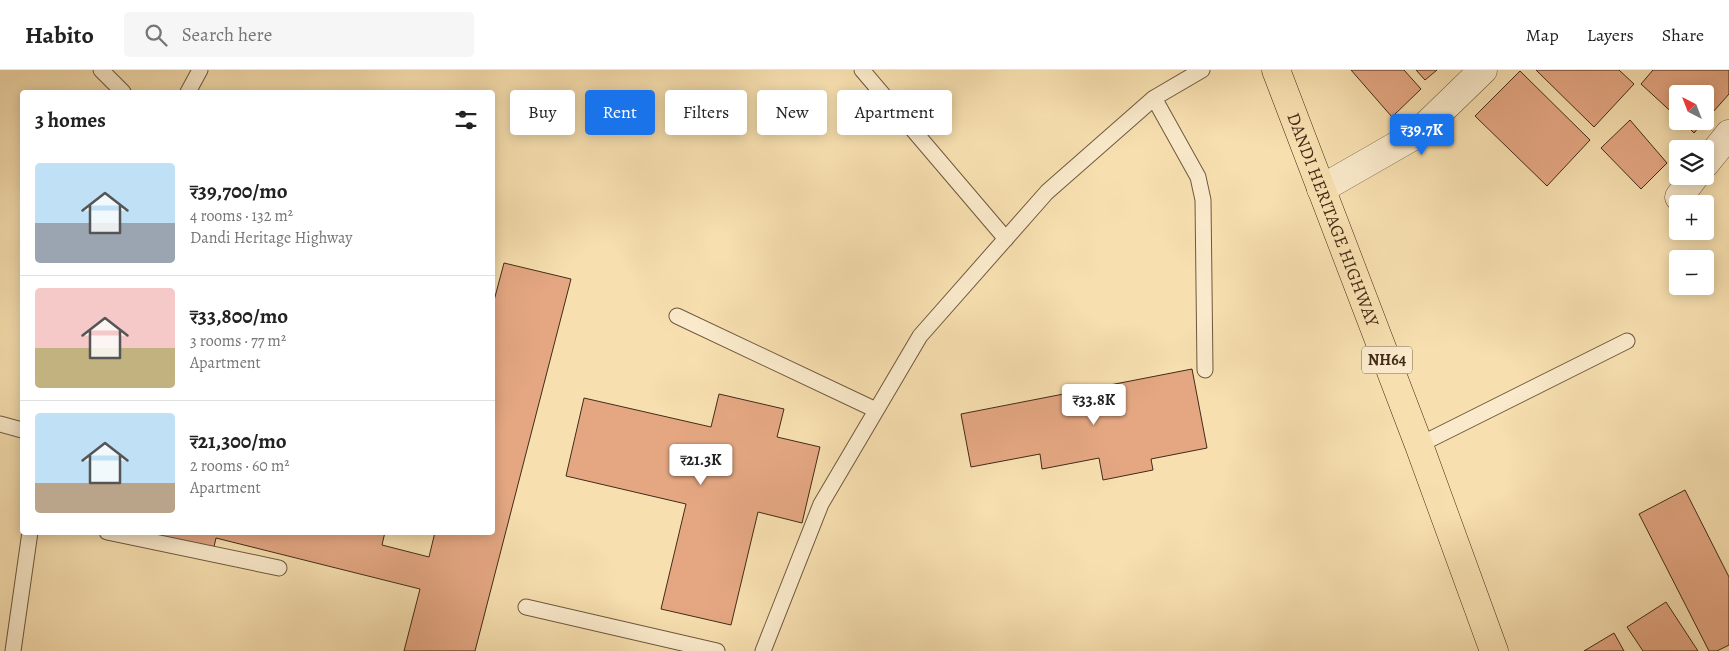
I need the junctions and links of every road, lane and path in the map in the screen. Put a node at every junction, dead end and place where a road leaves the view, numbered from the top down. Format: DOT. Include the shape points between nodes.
graph roads {
  1 [pos="101,70"];
  2 [pos="200,70"];
  3 [pos="862,70"];
  4 [pos="1202,70"];
  5 [pos="1276,70"];
  6 [pos="1483,70"];
  7 [pos="121,90"];
  8 [pos="189,90"];
  9 [pos="1154,98"];
  10 [pos="1729,134"];
  11 [pos="1714,153"];
  12 [pos="1321,189"];
  13 [pos="1006,239"];
  14 [pos="677,316"];
  15 [pos="1627,341"];
  16 [pos="1205,370"];
  17 [pos="876,410"];
  18 [pos="0,424"];
  19 [pos="20,429"];
  20 [pos="1419,445"];
  21 [pos="29,535"];
  22 [pos="121,535"];
  23 [pos="280,568"];
  24 [pos="526,607"];
  25 [pos="9,646"];
  26 [pos="717,651"];
  27 [pos="763,651"];
  28 [pos="1494,651"];
  1 -- 7 [label="lane"];
  2 -- 8 [label="lane"];
  3 -- 13 [label="lane"];
  4 -- 9 [label="lane"];
  5 -- 12 [label="highway, DANDI HERITAGE HIGHWAY / NH64"];
  6 -- 12 [label="street" via="1416,134"];
  9 -- 13 [label="lane" via="1047,192"];
  9 -- 16 [label="lane" via="1198,177 1203,200"];
  10 -- 11 [label="street"];
  12 -- 20 [label="highway, DANDI HERITAGE HIGHWAY / NH64"];
  13 -- 17 [label="lane" via="920,336"];
  14 -- 17 [label="lane"];
  15 -- 20 [label="lane"];
  17 -- 27 [label="lane" via="821,504"];
  18 -- 19 [label="lane"];
  20 -- 28 [label="highway, DANDI HERITAGE HIGHWAY / NH64"];
  21 -- 25 [label="lane"];
  22 -- 23 [label="lane"];
  24 -- 26 [label="lane"];
}
